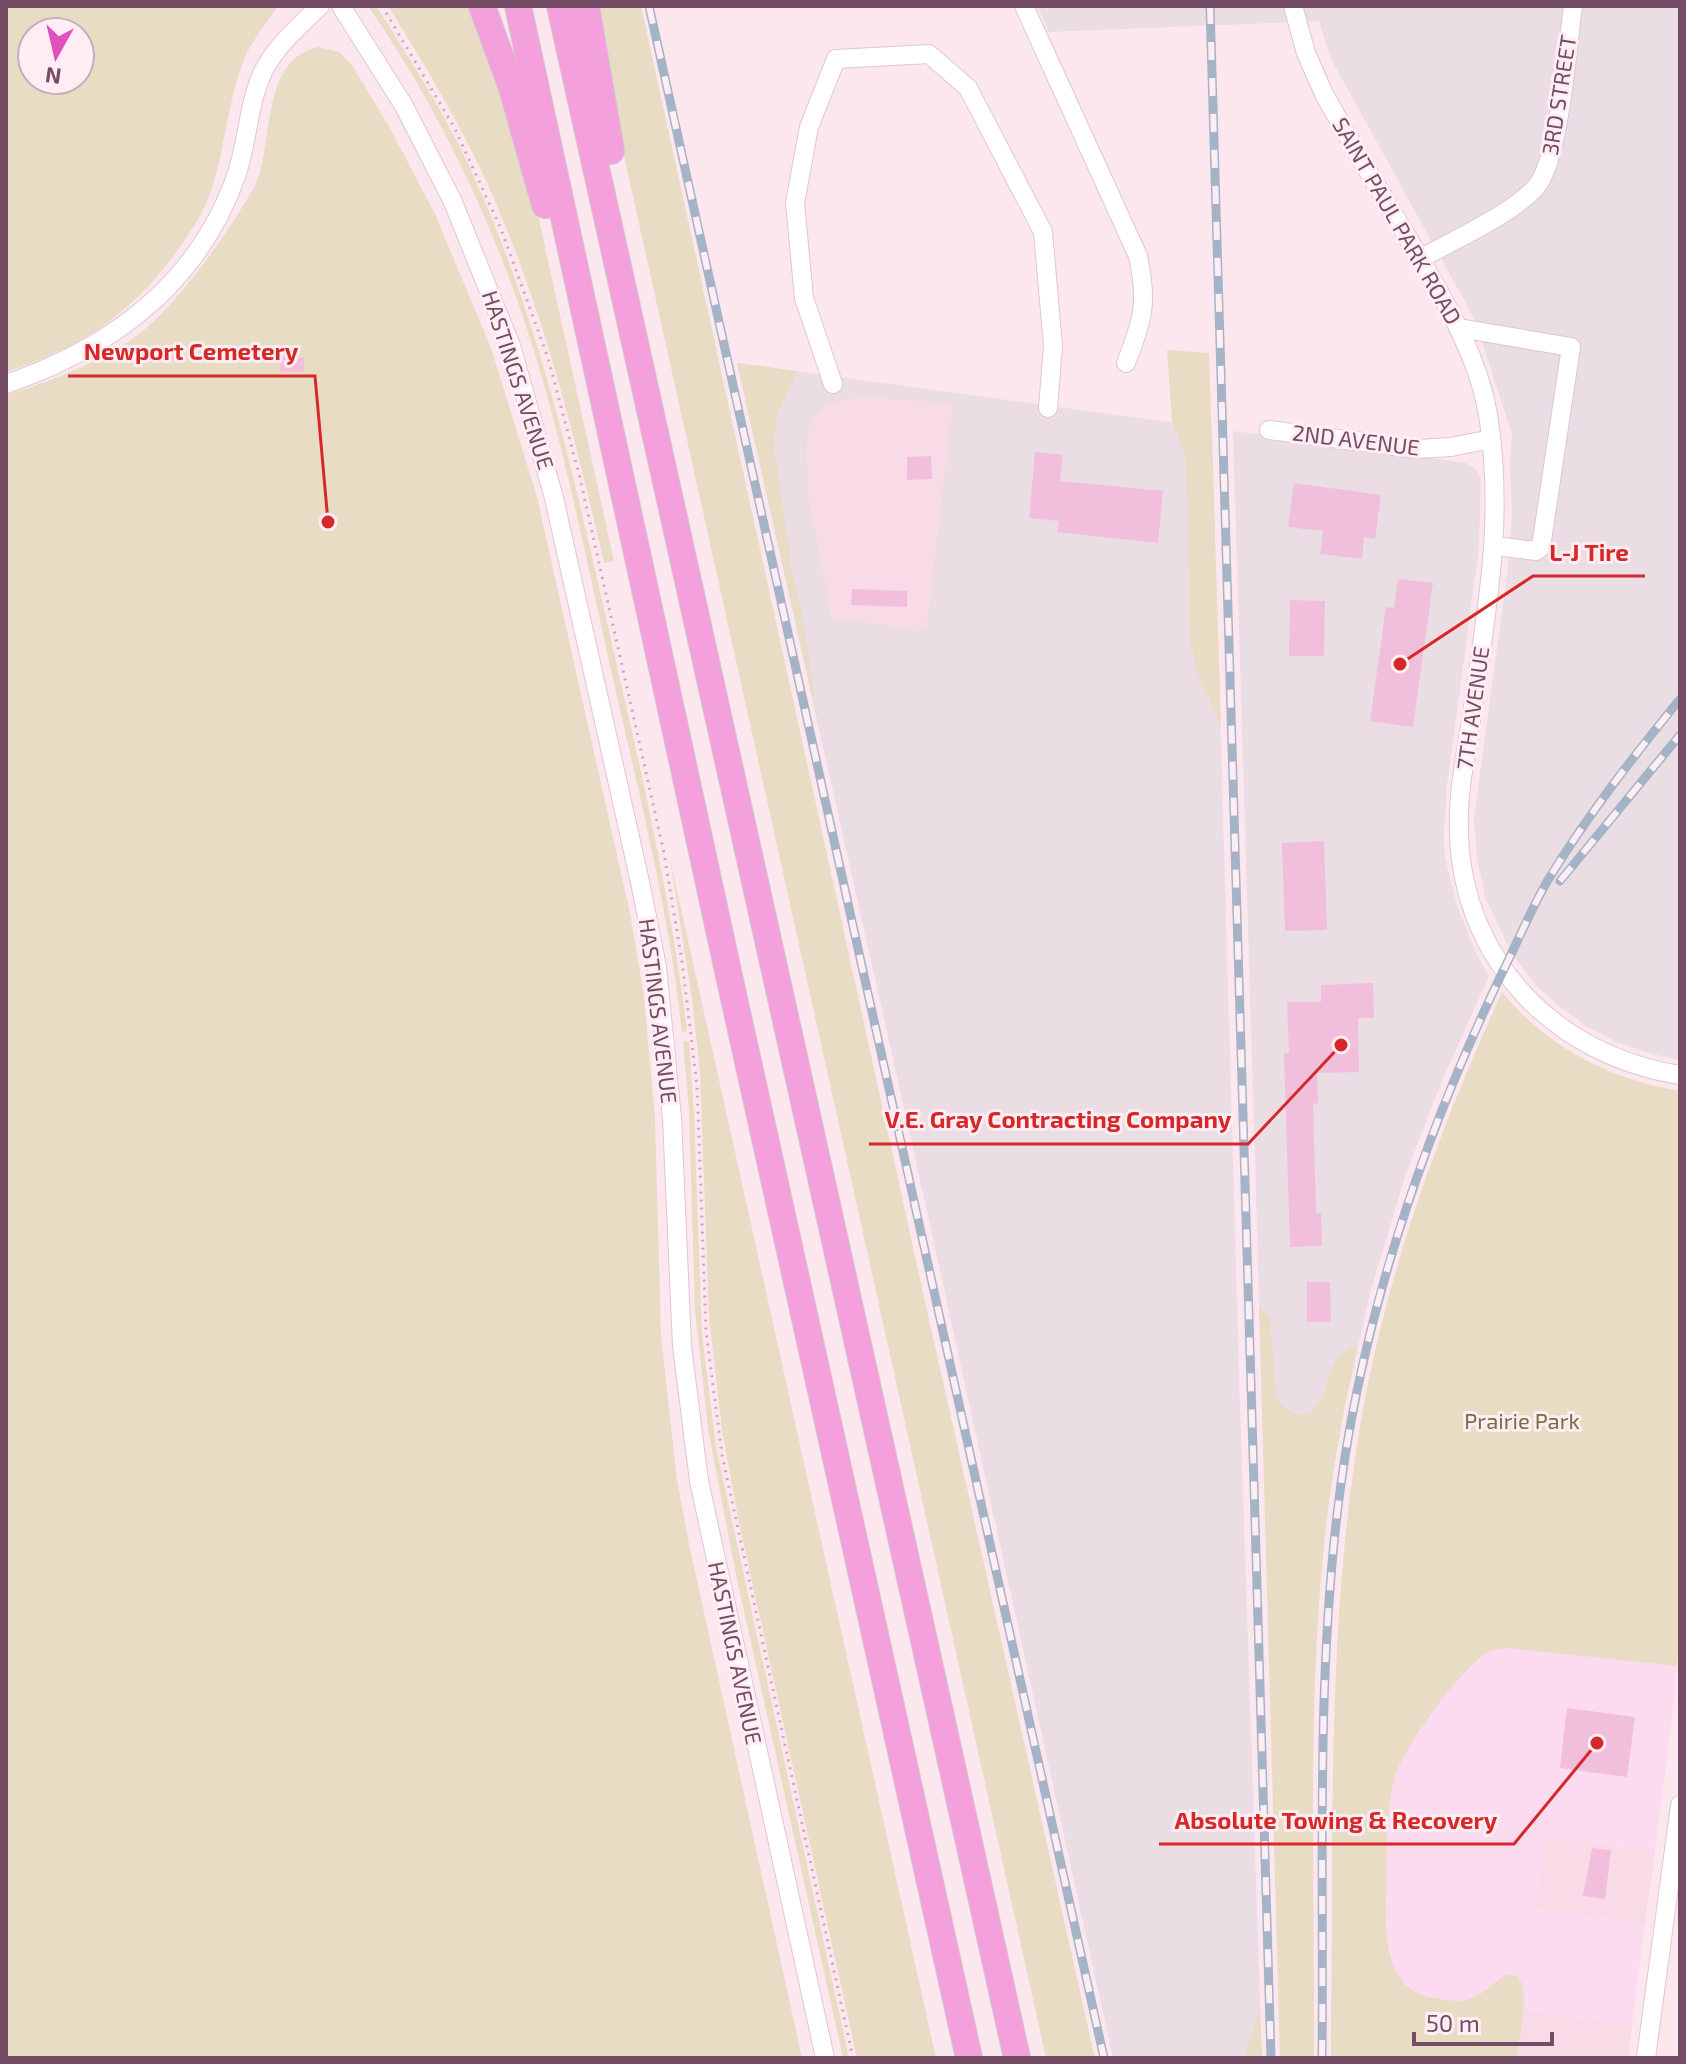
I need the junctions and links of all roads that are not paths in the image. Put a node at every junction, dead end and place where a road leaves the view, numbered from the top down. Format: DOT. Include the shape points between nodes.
graph roads {
  1 [pos="320,6"];
  2 [pos="341,6"];
  3 [pos="482,6"];
  4 [pos="518,6"];
  5 [pos="560,6"];
  6 [pos="586,6"];
  7 [pos="1024,6"];
  8 [pos="1293,6"];
  9 [pos="1573,6"];
  10 [pos="1420,259"];
  11 [pos="1459,328"];
  12 [pos="590,343"];
  13 [pos="1126,363"];
  14 [pos="6,384"];
  15 [pos="833,384"];
  16 [pos="1048,408"];
  17 [pos="1269,430"];
  18 [pos="1491,439"];
  19 [pos="1495,546"];
  20 [pos="728,755"];
  21 [pos="1680,1075"];
  22 [pos="1680,1805"];
  23 [pos="1671,1944"];
  24 [pos="825,2058"];
  25 [pos="969,2058"];
  26 [pos="1017,2058"];
  27 [pos="1646,2058"];
  1 -- 14 [label="street" via="264,70 227,199 176,277 102,342"];
  2 -- 24 [label="street, HASTINGS AVENUE" via="404,106 458,213 511,346 554,498 657,967 670,1092 683,1358 699,1481"];
  3 -- 12 [label="highway" via="527,136 569,308"];
  4 -- 12 [label="highway"];
  5 -- 20 [label="highway"];
  6 -- 20 [label="highway" via="627,234 693,530"];
  7 -- 13 [label="street" via="1138,256 1145,287 1143,315"];
  8 -- 10 [label="street, SAINT PAUL PARK ROAD" via="1324,94"];
  9 -- 10 [label="street, 3RD STREET" via="1552,153 1542,179 1512,207"];
  10 -- 11 [label="street, SAINT PAUL PARK ROAD"];
  11 -- 18 [label="street, SAINT PAUL PARK ROAD" via="1480,383"];
  11 -- 19 [label="street" via="1571,347 1541,547 1536,551"];
  12 -- 25 [label="highway"];
  15 -- 16 [label="street" via="804,298 795,203 809,127 836,59 929,54 968,88 1043,232 1053,346"];
  17 -- 18 [label="street, 2ND AVENUE" via="1418,449"];
  18 -- 19 [label="street, 7TH AVENUE" via="1497,487"];
  19 -- 21 [label="street, 7TH AVENUE" via="1459,821 1467,888 1504,970 1540,1011 1582,1042 1639,1067"];
  20 -- 26 [label="highway"];
  22 -- 23 [label="street"];
  23 -- 27 [label="street"];
}
